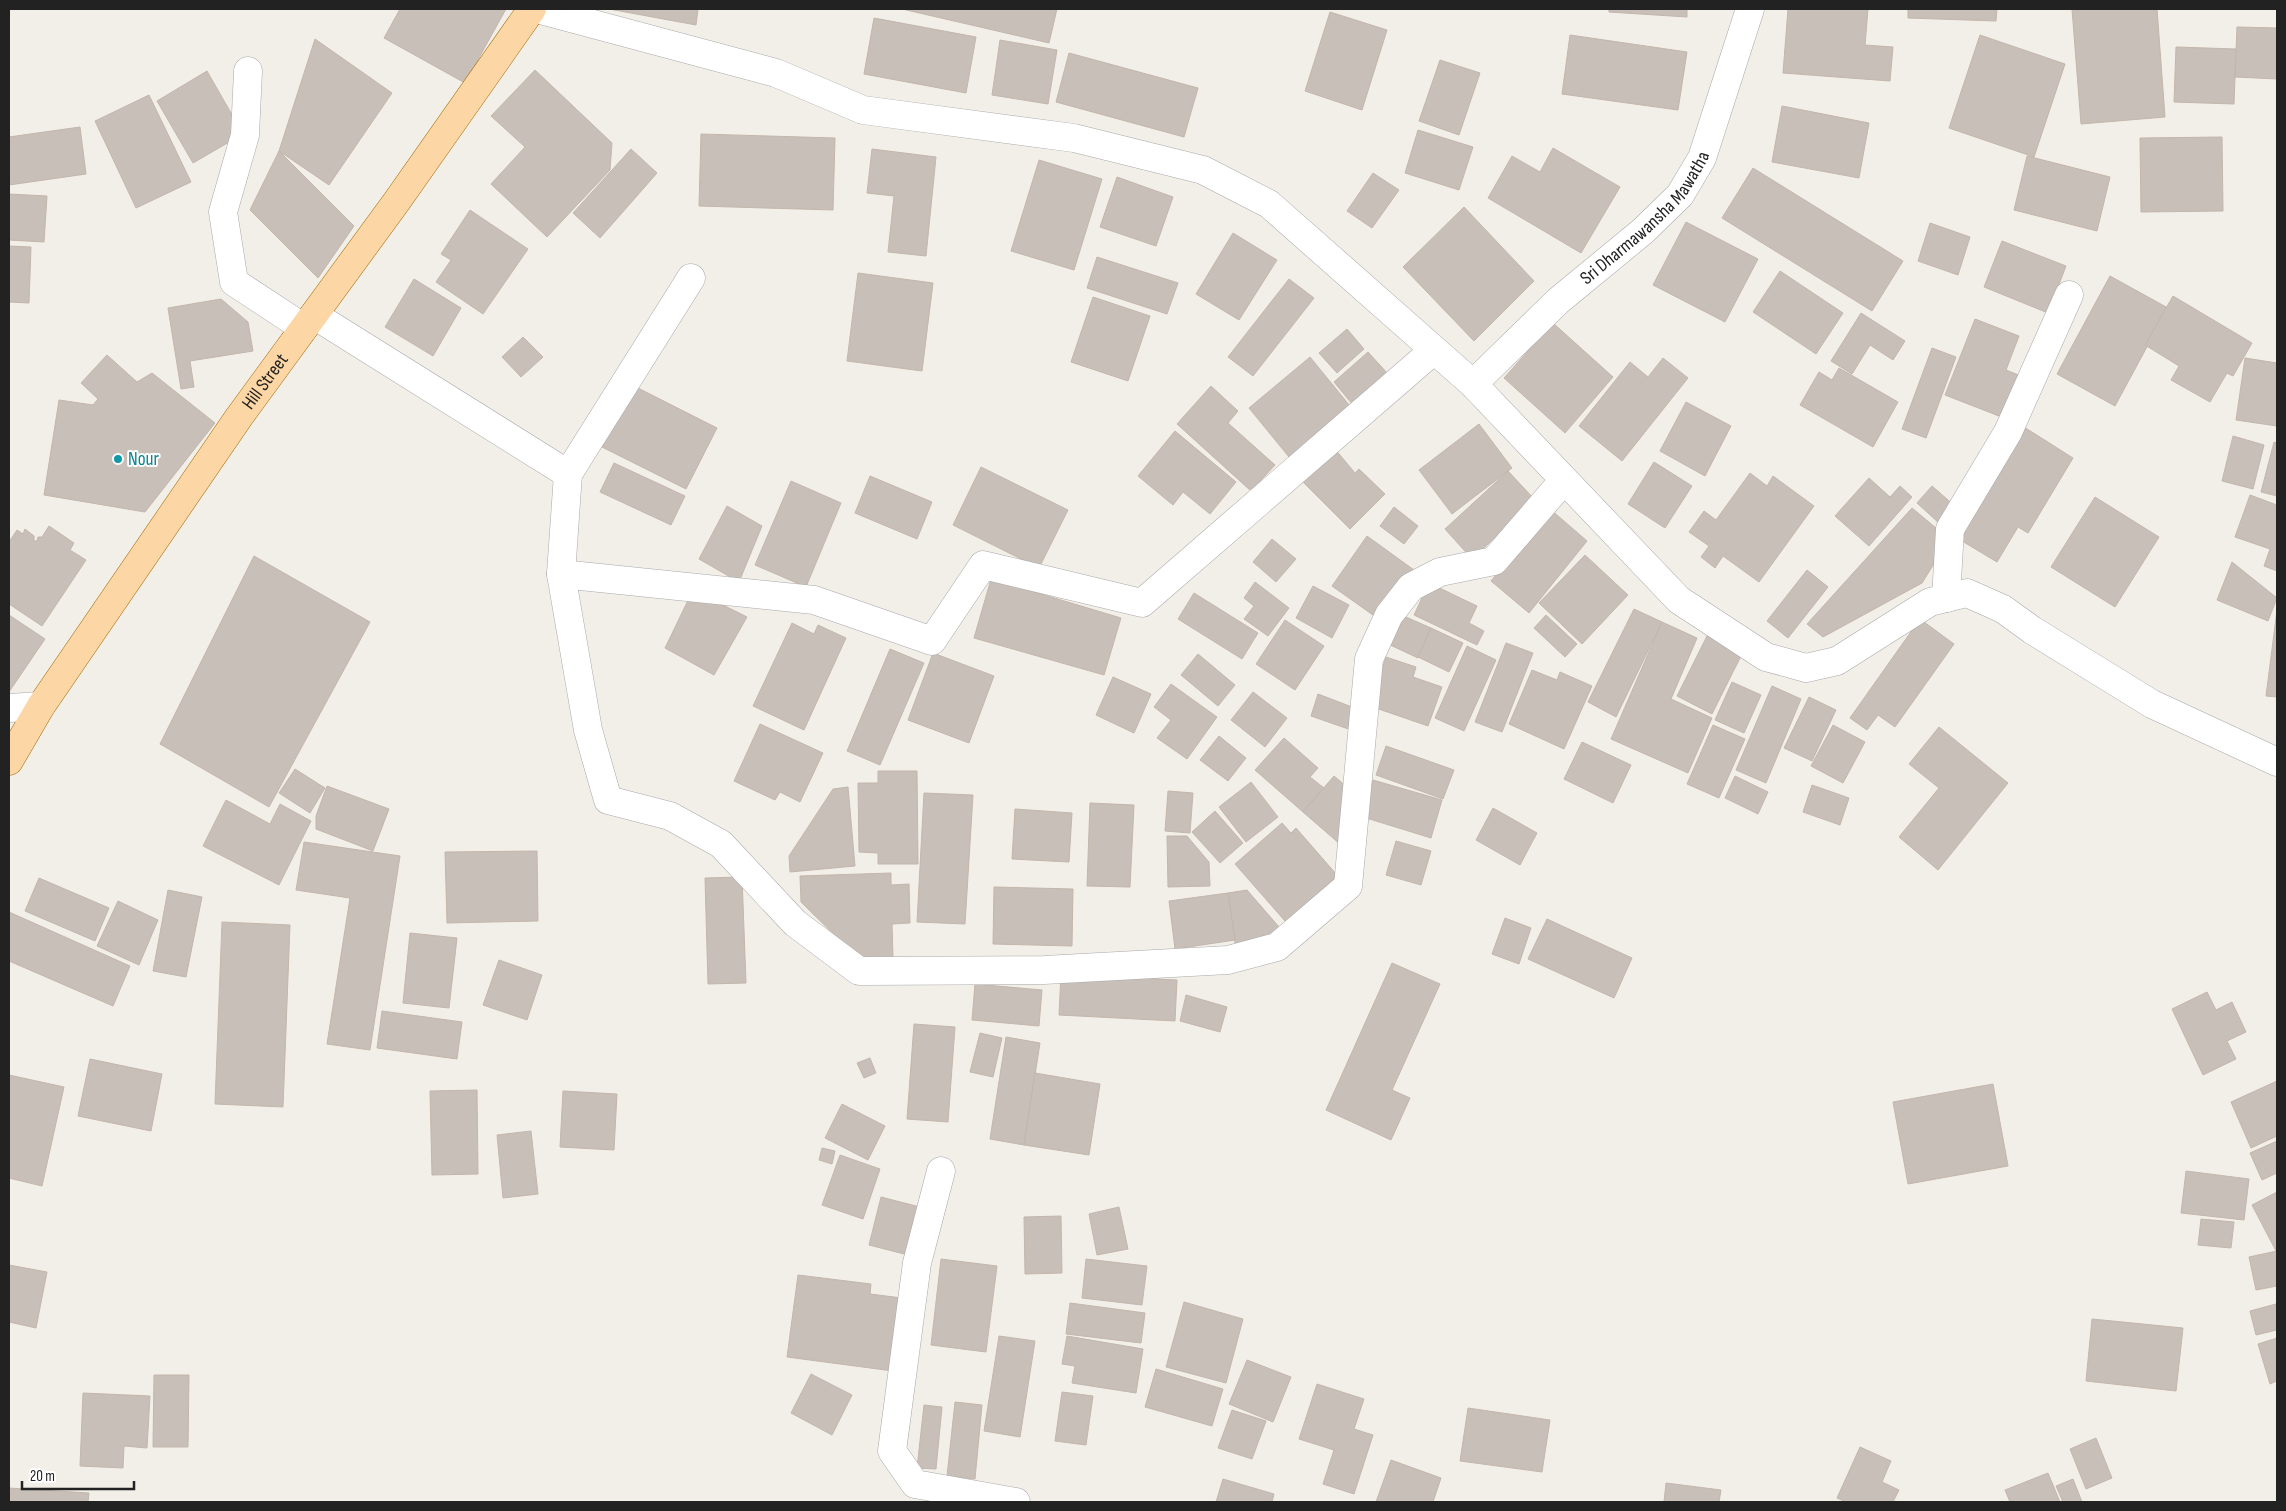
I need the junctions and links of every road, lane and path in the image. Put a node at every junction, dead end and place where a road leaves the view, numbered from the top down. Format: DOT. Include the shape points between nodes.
graph roads {
  1 [pos="532,9"];
  2 [pos="537,9"];
  3 [pos="1750,9"];
  4 [pos="248,71"];
  5 [pos="691,278"];
  6 [pos="2068,295"];
  7 [pos="309,322"];
  8 [pos="1434,350"];
  9 [pos="1473,384"];
  10 [pos="568,474"];
  11 [pos="1563,481"];
  12 [pos="561,574"];
  13 [pos="1946,598"];
  14 [pos="42,706"];
  15 [pos="9,708"];
  16 [pos="9,761"];
  17 [pos="2277,762"];
  18 [pos="941,1171"];
  19 [pos="1016,1502"];
  1 -- 7 [label="main road, Hill Street"];
  2 -- 8 [label="street" via="776,73 863,110 1074,138 1203,170 1269,204"];
  3 -- 9 [label="street, Sri Dharmawansha Mawatha" via="1702,158 1680,195 1643,231 1558,300"];
  4 -- 7 [label="street" via="245,135 223,212 234,282"];
  5 -- 10 [label="street"];
  6 -- 13 [label="street" via="2008,432 1950,529"];
  7 -- 10 [label="street"];
  7 -- 14 [label="main road, Hill Street"];
  8 -- 9 [label="street"];
  8 -- 12 [label="street" via="1142,603 983,565 932,641 814,600"];
  9 -- 11 [label="street"];
  10 -- 12 [label="street"];
  11 -- 12 [label="street" via="1494,561 1440,572 1411,586 1390,615 1369,659 1348,886 1277,947 1228,960 1044,970 859,971 795,923 721,844 670,816 608,800 588,730"];
  11 -- 13 [label="street" via="1679,600 1766,657 1806,668 1837,661 1930,602"];
  13 -- 17 [label="street" via="1967,593 2003,609 2152,704"];
  14 -- 15 [label="street"];
  14 -- 16 [label="main road, Hill Street"];
  18 -- 19 [label="street" via="917,1264 892,1451 915,1484"];
}
